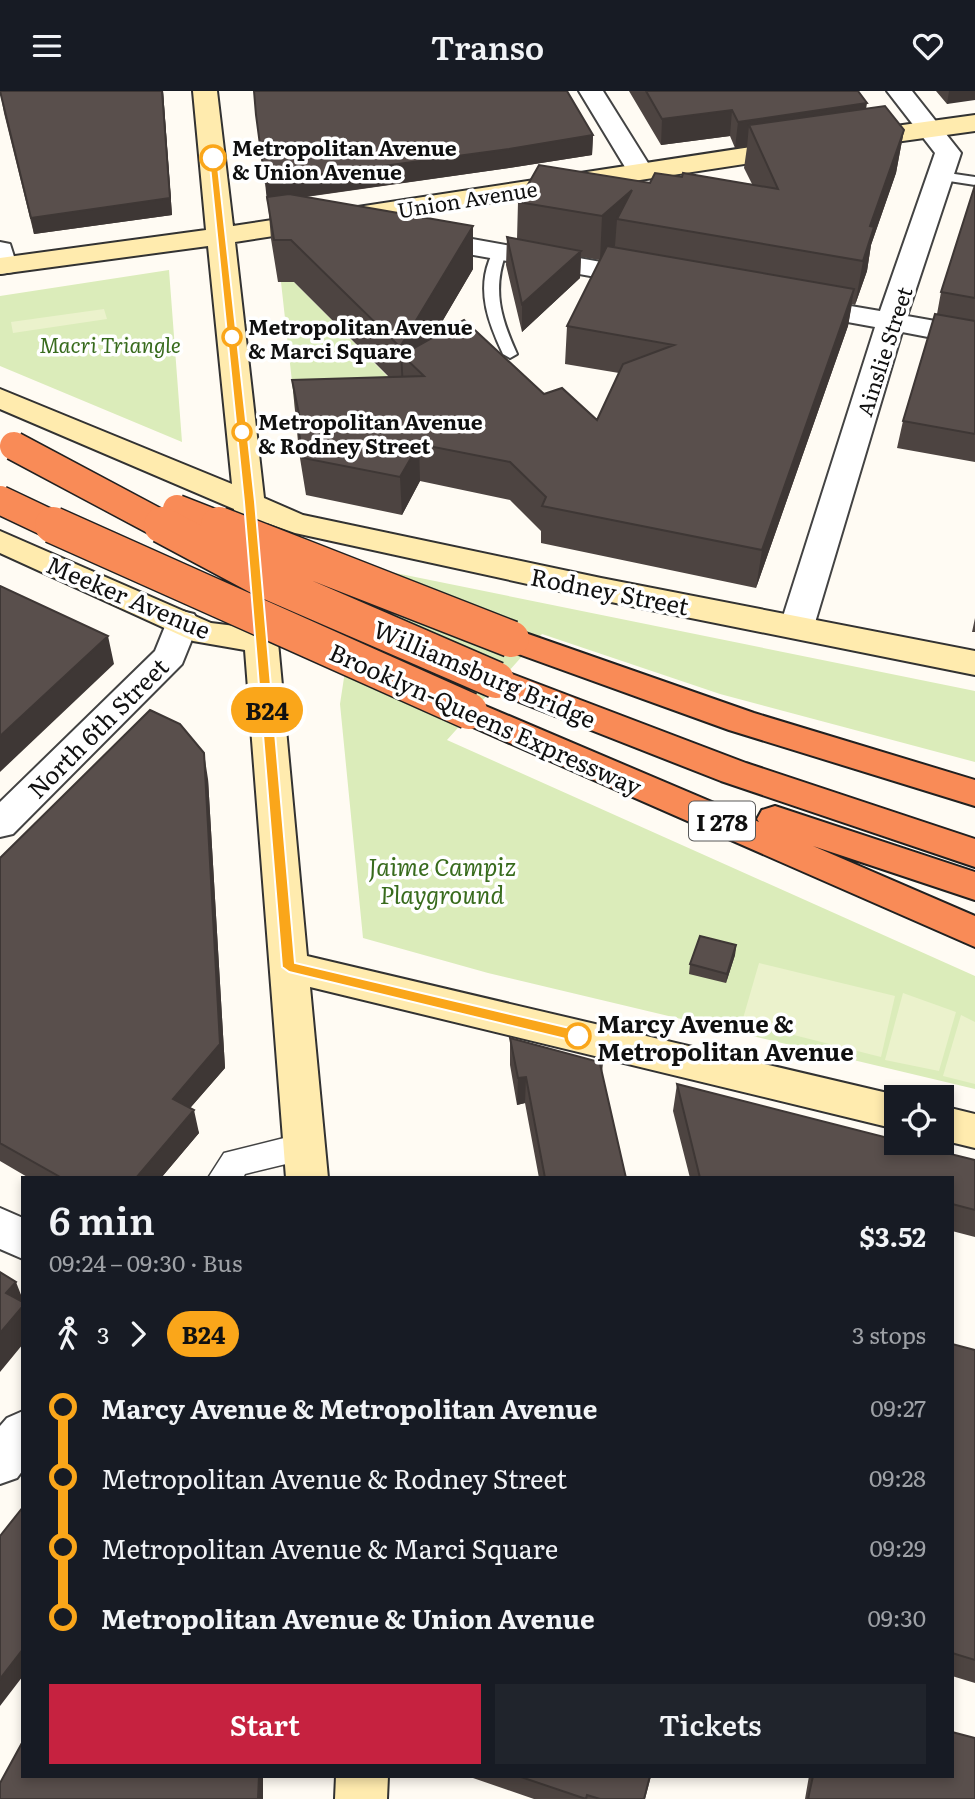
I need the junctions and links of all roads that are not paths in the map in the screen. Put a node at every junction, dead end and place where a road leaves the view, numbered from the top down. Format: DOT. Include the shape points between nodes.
graph roads {
  1 [pos="205,91"];
  2 [pos="591,91"];
  3 [pos="899,91"];
  4 [pos="975,123"];
  5 [pos="930,129"];
  6 [pos="640,171"];
  7 [pos="941,176"];
  8 [pos="975,181"];
  9 [pos="331,220"];
  10 [pos="221,235"];
  11 [pos="499,253"];
  12 [pos="1,261"];
  13 [pos="672,283"];
  14 [pos="778,302"];
  15 [pos="891,322"];
  16 [pos="975,337"];
  17 [pos="510,354"];
  18 [pos="0,398"];
  19 [pos="7,443"];
  20 [pos="0,500"];
  21 [pos="249,502"];
  22 [pos="0,541"];
  23 [pos="182,622"];
  24 [pos="797,626"];
  25 [pos="261,641"];
  26 [pos="975,663"];
  27 [pos="469,711"];
  28 [pos="975,793"];
  29 [pos="0,824"];
  30 [pos="975,853"];
  31 [pos="975,886"];
  32 [pos="975,932"];
  33 [pos="289,967"];
  34 [pos="884,1109"];
  35 [pos="954,1126"];
  36 [pos="975,1131"];
  37 [pos="305,1162"];
  38 [pos="225,1176"];
  39 [pos="0,1227"];
  40 [pos="21,1239"];
  41 [pos="21,1436"];
  42 [pos="0,1462"];
  43 [pos="362,1778"];
  44 [pos="360,1799"];
  1 -- 10 [label="main road"];
  2 -- 6 [label="street"];
  3 -- 5 [label="street, Ainslie Street"];
  4 -- 5 [label="main road, Union Avenue"];
  5 -- 6 [label="main road, Union Avenue"];
  5 -- 7 [label="street, Ainslie Street" via="948,153"];
  6 -- 9 [label="main road, Union Avenue"];
  7 -- 8 [label="lane"];
  7 -- 15 [label="street, Ainslie Street"];
  9 -- 10 [label="main road, Union Avenue"];
  9 -- 11 [label="street"];
  10 -- 12 [label="main road, Union Avenue"];
  10 -- 21 [label="main road"];
  11 -- 13 [label="street"];
  11 -- 17 [label="lane" via="489,287 497,325"];
  14 -- 15 [label="street"];
  15 -- 16 [label="street"];
  15 -- 24 [label="street, Ainslie Street"];
  18 -- 21 [label="main road"];
  19 -- 28 [label="highway, bridge" via="612,678 804,744"];
  19 -- 30 [label="highway, Williamsburg Bridge, bridge" via="264,579 496,680 808,798"];
  20 -- 27 [label="highway, Brooklyn-Queens Expressway / I 278, bridge"];
  21 -- 24 [label="main road, Rodney Street" via="295,523"];
  21 -- 25 [label="main road"];
  22 -- 23 [label="main road, Meeker Avenue"];
  23 -- 25 [label="main road, Meeker Avenue" via="205,633"];
  23 -- 29 [label="street, North 6th Street" via="170,656"];
  24 -- 26 [label="main road, Rodney Street"];
  25 -- 33 [label="main road"];
  27 -- 31 [label="highway, Williamsburg Bridge"];
  27 -- 32 [label="highway, Brooklyn-Queens Expressway / I 278"];
  33 -- 34 [label="main road"];
  33 -- 37 [label="main road"];
  35 -- 36 [label="main road"];
  37 -- 38 [label="street" via="235,1163"];
  39 -- 40 [label="street"];
  41 -- 42 [label="street"];
  43 -- 44 [label="main road"];
}
